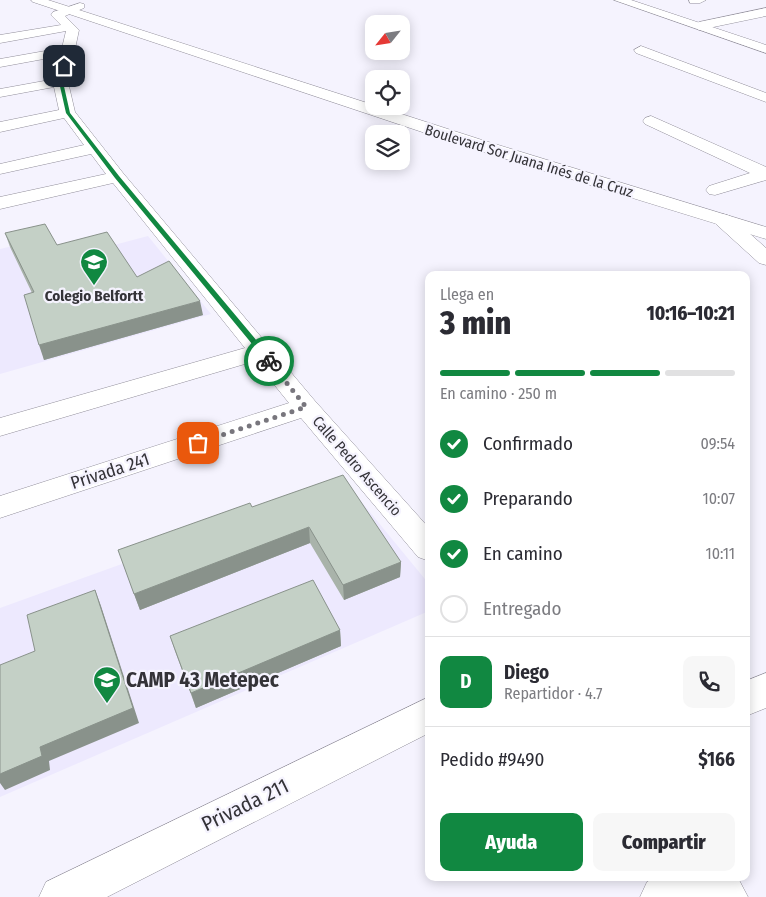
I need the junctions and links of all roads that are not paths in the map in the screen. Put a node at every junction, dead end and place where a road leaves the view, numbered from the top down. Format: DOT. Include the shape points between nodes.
graph roads {
  1 [pos="37,0"];
  2 [pos="620,0"];
  3 [pos="70,11"];
  4 [pos="766,12"];
  5 [pos="766,16"];
  6 [pos="702,28"];
  7 [pos="757,32"];
  8 [pos="731,38"];
  9 [pos="0,39"];
  10 [pos="641,50"];
  11 [pos="766,50"];
  12 [pos="68,51"];
  13 [pos="0,63"];
  14 [pos="61,82"];
  15 [pos="0,93"];
  16 [pos="365,97"];
  17 [pos="766,98"];
  18 [pos="410,112"];
  19 [pos="68,113"];
  20 [pos="651,121"];
  21 [pos="0,127"];
  22 [pos="95,148"];
  23 [pos="0,169"];
  24 [pos="766,174"];
  25 [pos="117,177"];
  26 [pos="715,190"];
  27 [pos="0,203"];
  28 [pos="723,220"];
  29 [pos="766,221"];
  30 [pos="766,233"];
  31 [pos="766,258"];
  32 [pos="262,351"];
  33 [pos="306,407"];
  34 [pos="0,427"];
  35 [pos="0,507"];
  36 [pos="425,544"];
  37 [pos="766,689"];
  38 [pos="750,698"];
  39 [pos="425,716"];
  40 [pos="691,881"];
  41 [pos="712,881"];
  42 [pos="61,897"];
  43 [pos="662,897"];
  44 [pos="726,897"];
  1 -- 3 [label="street, Boulevard Sor Juana Inés de la Cruz"];
  2 -- 6 [label="street"];
  3 -- 9 [label="street"];
  3 -- 12 [label="street, Calle Pedro Ascencio" via="72,34"];
  3 -- 16 [label="street, Boulevard Sor Juana Inés de la Cruz"];
  3 -- 28 [label="street, Boulevard Sor Juana Inés de la Cruz" via="476,144"];
  4 -- 6 [label="street"];
  5 -- 6 [label="street"];
  6 -- 8 [label="street"];
  7 -- 8 [label="street"];
  8 -- 11 [label="street"];
  10 -- 17 [label="street"];
  12 -- 13 [label="street"];
  12 -- 14 [label="street, Calle Pedro Ascencio"];
  14 -- 15 [label="street"];
  14 -- 19 [label="street, Calle Pedro Ascencio"];
  18 -- 29 [label="street, Boulevard Sor Juana Inés de la Cruz"];
  19 -- 21 [label="street"];
  19 -- 22 [label="street, Calle Pedro Ascencio"];
  20 -- 24 [label="street"];
  22 -- 23 [label="street"];
  22 -- 25 [label="street, Calle Pedro Ascencio"];
  24 -- 26 [label="street"];
  25 -- 27 [label="street"];
  25 -- 32 [label="street, Calle Pedro Ascencio"];
  28 -- 30 [label="street, Boulevard Sor Juana Inés de la Cruz"];
  28 -- 31 [label="street"];
  32 -- 33 [label="street, Calle Pedro Ascencio"];
  32 -- 34 [label="street"];
  33 -- 35 [label="street, Privada 241"];
  33 -- 36 [label="street, Calle Pedro Ascencio"];
  37 -- 38 [label="street"];
  39 -- 42 [label="street, Privada 211"];
  40 -- 43 [label="street"];
  41 -- 44 [label="street"];
}
